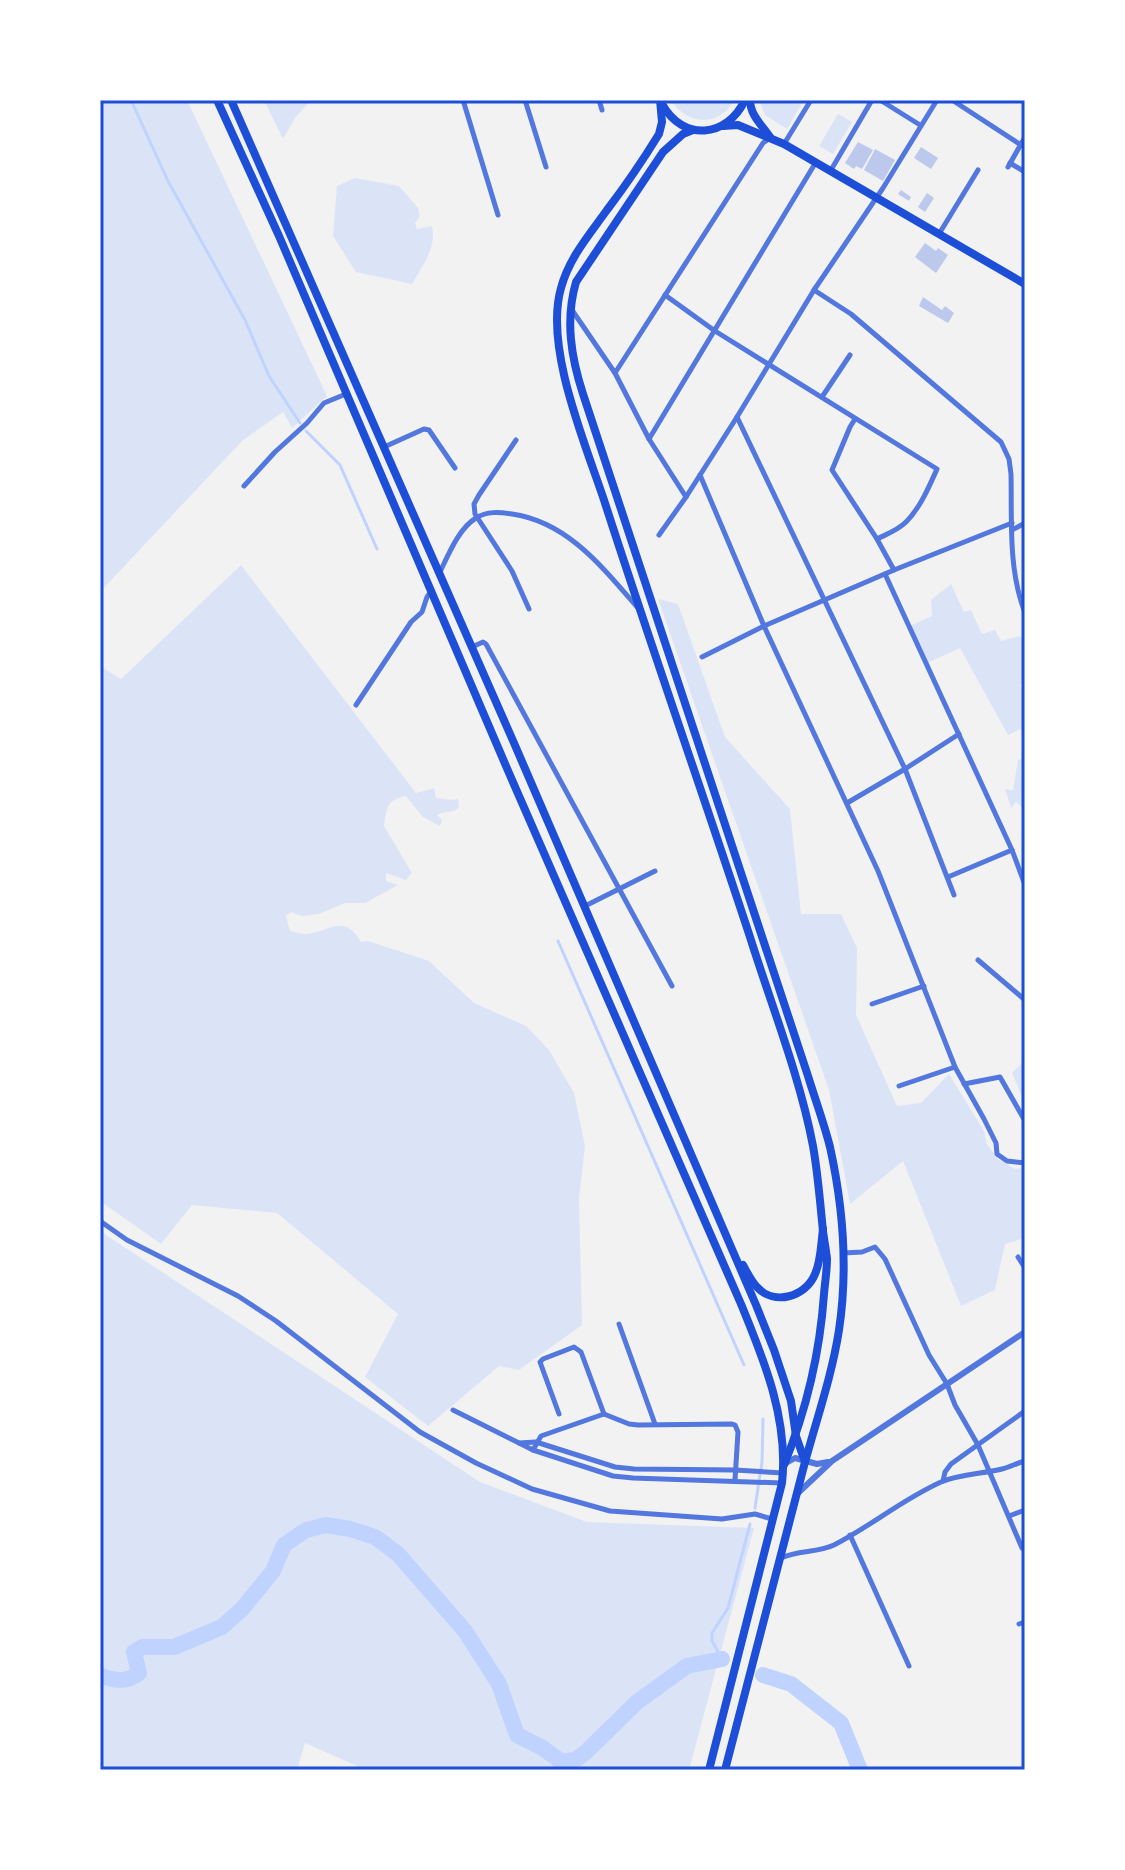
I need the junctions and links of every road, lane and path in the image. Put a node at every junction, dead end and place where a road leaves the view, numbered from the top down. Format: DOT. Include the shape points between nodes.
graph roads {
  1 [pos="217,100"];
  2 [pos="231,100"];
  3 [pos="473,100"];
  4 [pos="525,100"];
  5 [pos="599,100"];
  6 [pos="660,100"];
  7 [pos="747,100"];
  8 [pos="811,100"];
  9 [pos="872,100"];
  10 [pos="880,100"];
  11 [pos="937,100"];
  12 [pos="952,100"];
  13 [pos="464,101"];
  14 [pos="602,110"];
  15 [pos="920,125"];
  16 [pos="723,126"];
  17 [pos="693,130"];
  18 [pos="771,137"];
  19 [pos="1025,137"];
  20 [pos="784,144"];
  21 [pos="1021,145"];
  22 [pos="816,162"];
  23 [pos="546,167"];
  24 [pos="831,170"];
  25 [pos="978,170"];
  26 [pos="1025,172"];
  27 [pos="876,197"];
  28 [pos="498,215"];
  29 [pos="939,234"];
  30 [pos="1025,284"];
  31 [pos="814,290"];
  32 [pos="665,295"];
  33 [pos="570,307"];
  34 [pos="715,331"];
  35 [pos="850,355"];
  36 [pos="769,363"];
  37 [pos="615,373"];
  38 [pos="347,393"];
  39 [pos="822,397"];
  40 [pos="737,417"];
  41 [pos="855,419"];
  42 [pos="649,439"];
  43 [pos="516,440"];
  44 [pos="384,447"];
  45 [pos="455,468"];
  46 [pos="700,475"];
  47 [pos="244,486"];
  48 [pos="686,497"];
  49 [pos="476,517"];
  50 [pos="1025,523"];
  51 [pos="1012,526"];
  52 [pos="659,535"];
  53 [pos="877,539"];
  54 [pos="894,570"];
  55 [pos="439,574"];
  56 [pos="885,574"];
  57 [pos="432,590"];
  58 [pos="824,602"];
  59 [pos="529,609"];
  60 [pos="641,612"];
  61 [pos="1025,613"];
  62 [pos="764,626"];
  63 [pos="472,647"];
  64 [pos="702,657"];
  65 [pos="356,705"];
  66 [pos="959,734"];
  67 [pos="905,769"];
  68 [pos="847,803"];
  69 [pos="1012,850"];
  70 [pos="655,871"];
  71 [pos="948,877"];
  72 [pos="1025,885"];
  73 [pos="619,889"];
  74 [pos="954,895"];
  75 [pos="585,906"];
  76 [pos="978,960"];
  77 [pos="672,986"];
  78 [pos="924,986"];
  79 [pos="1025,1000"];
  80 [pos="872,1004"];
  81 [pos="955,1067"];
  82 [pos="964,1084"];
  83 [pos="899,1086"];
  84 [pos="1025,1121"];
  85 [pos="1025,1163"];
  86 [pos="100,1221"];
  87 [pos="823,1229"];
  88 [pos="729,1244"];
  89 [pos="843,1253"];
  90 [pos="1018,1257"];
  91 [pos="1025,1268"];
  92 [pos="619,1324"];
  93 [pos="1024,1335"];
  94 [pos="947,1384"];
  95 [pos="453,1410"];
  96 [pos="1025,1411"];
  97 [pos="559,1414"];
  98 [pos="604,1414"];
  99 [pos="655,1424"];
  100 [pos="796,1436"];
  101 [pos="536,1442"];
  102 [pos="518,1443"];
  103 [pos="978,1445"];
  104 [pos="533,1450"];
  105 [pos="832,1461"];
  106 [pos="1025,1461"];
  107 [pos="805,1462"];
  108 [pos="615,1467"];
  109 [pos="651,1470"];
  110 [pos="692,1470"];
  111 [pos="735,1470"];
  112 [pos="989,1470"];
  113 [pos="783,1474"];
  114 [pos="613,1476"];
  115 [pos="651,1478"];
  116 [pos="692,1479"];
  117 [pos="735,1480"];
  118 [pos="943,1481"];
  119 [pos="798,1493"];
  120 [pos="1025,1510"];
  121 [pos="1009,1516"];
  122 [pos="772,1519"];
  123 [pos="850,1535"];
  124 [pos="1022,1548"];
  125 [pos="781,1558"];
  126 [pos="909,1666"];
  127 [pos="709,1770"];
  128 [pos="725,1770"];
  1 -- 38 [label="main road"];
  2 -- 44 [label="main road"];
  3 -- 13 [label="street"];
  4 -- 23 [label="street"];
  5 -- 14 [label="street"];
  6 -- 17 [label="main road" via="671,118"];
  6 -- 60 [label="main road" via="659,134 575,253 560,290 557,327 567,385"];
  7 -- 16 [label="main road"];
  7 -- 18 [label="main road"];
  8 -- 20 [label="street"];
  9 -- 24 [label="street"];
  10 -- 15 [label="street"];
  11 -- 15 [label="street"];
  12 -- 21 [label="street"];
  13 -- 28 [label="street"];
  15 -- 27 [label="street"];
  16 -- 17 [label="main road"];
  16 -- 18 [label="main road" via="738,125"];
  17 -- 33 [label="main road" via="656,163 576,282"];
  18 -- 20 [label="main road"];
  18 -- 32 [label="street"];
  19 -- 21 [label="street"];
  20 -- 22 [label="main road"];
  21 -- 26 [label="street" via="1009,165"];
  22 -- 24 [label="main road"];
  22 -- 34 [label="street"];
  24 -- 27 [label="main road"];
  25 -- 29 [label="street"];
  27 -- 29 [label="main road"];
  27 -- 31 [label="street"];
  29 -- 30 [label="main road"];
  31 -- 36 [label="street"];
  31 -- 51 [label="street" via="851,314 1001,442 1011,474"];
  32 -- 34 [label="street"];
  32 -- 37 [label="street"];
  33 -- 37 [label="street"];
  33 -- 89 [label="main road" via="576,372 829,1144"];
  34 -- 36 [label="street"];
  34 -- 42 [label="street"];
  35 -- 39 [label="street"];
  36 -- 39 [label="street"];
  36 -- 40 [label="street"];
  37 -- 42 [label="street"];
  38 -- 47 [label="street" via="324,403"];
  38 -- 57 [label="main road"];
  39 -- 41 [label="street"];
  40 -- 46 [label="street"];
  40 -- 58 [label="street"];
  41 -- 53 [label="street" via="832,470"];
  41 -- 53 [label="street" via="937,469 907,522"];
  42 -- 48 [label="street"];
  43 -- 49 [label="street" via="474,504"];
  44 -- 45 [label="street" via="429,430"];
  44 -- 55 [label="main road"];
  46 -- 48 [label="street"];
  46 -- 62 [label="street"];
  48 -- 52 [label="street"];
  49 -- 55 [label="street"];
  49 -- 59 [label="street" via="512,571"];
  49 -- 60 [label="street" via="509,513 553,528 582,547"];
  50 -- 51 [label="street"];
  51 -- 54 [label="street"];
  51 -- 61 [label="street" via="1015,577"];
  53 -- 54 [label="street"];
  54 -- 56 [label="street"];
  55 -- 63 [label="main road"];
  56 -- 58 [label="street"];
  56 -- 66 [label="street"];
  57 -- 65 [label="street"];
  57 -- 113 [label="main road" via="753,1334 774,1391"];
  58 -- 62 [label="street"];
  58 -- 67 [label="street"];
  60 -- 87 [label="main road" via="805,1112"];
  62 -- 64 [label="street"];
  62 -- 68 [label="street"];
  63 -- 73 [label="street" via="486,644"];
  63 -- 75 [label="main road"];
  66 -- 67 [label="street"];
  66 -- 69 [label="street"];
  67 -- 68 [label="street"];
  67 -- 71 [label="street"];
  68 -- 78 [label="street"];
  69 -- 71 [label="street"];
  69 -- 72 [label="street"];
  70 -- 73 [label="street"];
  71 -- 74 [label="street"];
  73 -- 75 [label="street"];
  73 -- 77 [label="street"];
  75 -- 88 [label="main road"];
  76 -- 79 [label="street"];
  78 -- 80 [label="street"];
  78 -- 81 [label="street"];
  81 -- 82 [label="street"];
  81 -- 83 [label="street"];
  82 -- 84 [label="street" via="1000,1077"];
  82 -- 85 [label="street" via="997,1154"];
  86 -- 122 [label="street" via="251,1304 420,1432 532,1489 610,1511 722,1519 755,1514"];
  87 -- 88 [label="main road" via="813,1279 783,1298 757,1288"];
  87 -- 100 [label="main road" via="827,1258 821,1324"];
  88 -- 100 [label="main road" via="774,1350"];
  89 -- 94 [label="street" via="875,1247 882,1254"];
  89 -- 107 [label="main road" via="839,1330"];
  90 -- 91 [label="street"];
  92 -- 99 [label="street"];
  93 -- 94 [label="street"];
  94 -- 103 [label="street"];
  94 -- 105 [label="street"];
  95 -- 102 [label="street"];
  96 -- 103 [label="street"];
  97 -- 98 [label="street" via="540,1362 574,1347 581,1352"];
  98 -- 99 [label="street" via="629,1424"];
  98 -- 101 [label="street"];
  99 -- 111 [label="street" via="735,1425"];
  100 -- 107 [label="main road"];
  100 -- 113 [label="main road"];
  101 -- 102 [label="street"];
  101 -- 104 [label="street"];
  101 -- 108 [label="street"];
  102 -- 104 [label="street"];
  103 -- 112 [label="street"];
  103 -- 118 [label="street" via="947,1468"];
  104 -- 114 [label="street"];
  105 -- 107 [label="street"];
  105 -- 119 [label="street"];
  106 -- 112 [label="street"];
  107 -- 113 [label="street" via="789,1460"];
  107 -- 119 [label="main road"];
  108 -- 109 [label="street"];
  108 -- 114 [label="street"];
  109 -- 110 [label="street"];
  109 -- 115 [label="street"];
  110 -- 111 [label="street"];
  110 -- 116 [label="street"];
  111 -- 113 [label="street"];
  111 -- 117 [label="street"];
  112 -- 118 [label="street"];
  112 -- 121 [label="street"];
  113 -- 117 [label="street" via="765,1482"];
  113 -- 122 [label="main road"];
  114 -- 115 [label="street"];
  115 -- 116 [label="street"];
  116 -- 117 [label="street"];
  118 -- 123 [label="street"];
  119 -- 125 [label="main road"];
  120 -- 121 [label="street"];
  121 -- 124 [label="street"];
  122 -- 127 [label="main road"];
  123 -- 125 [label="street" via="833,1546"];
  123 -- 126 [label="street"];
  125 -- 128 [label="main road"];
}
